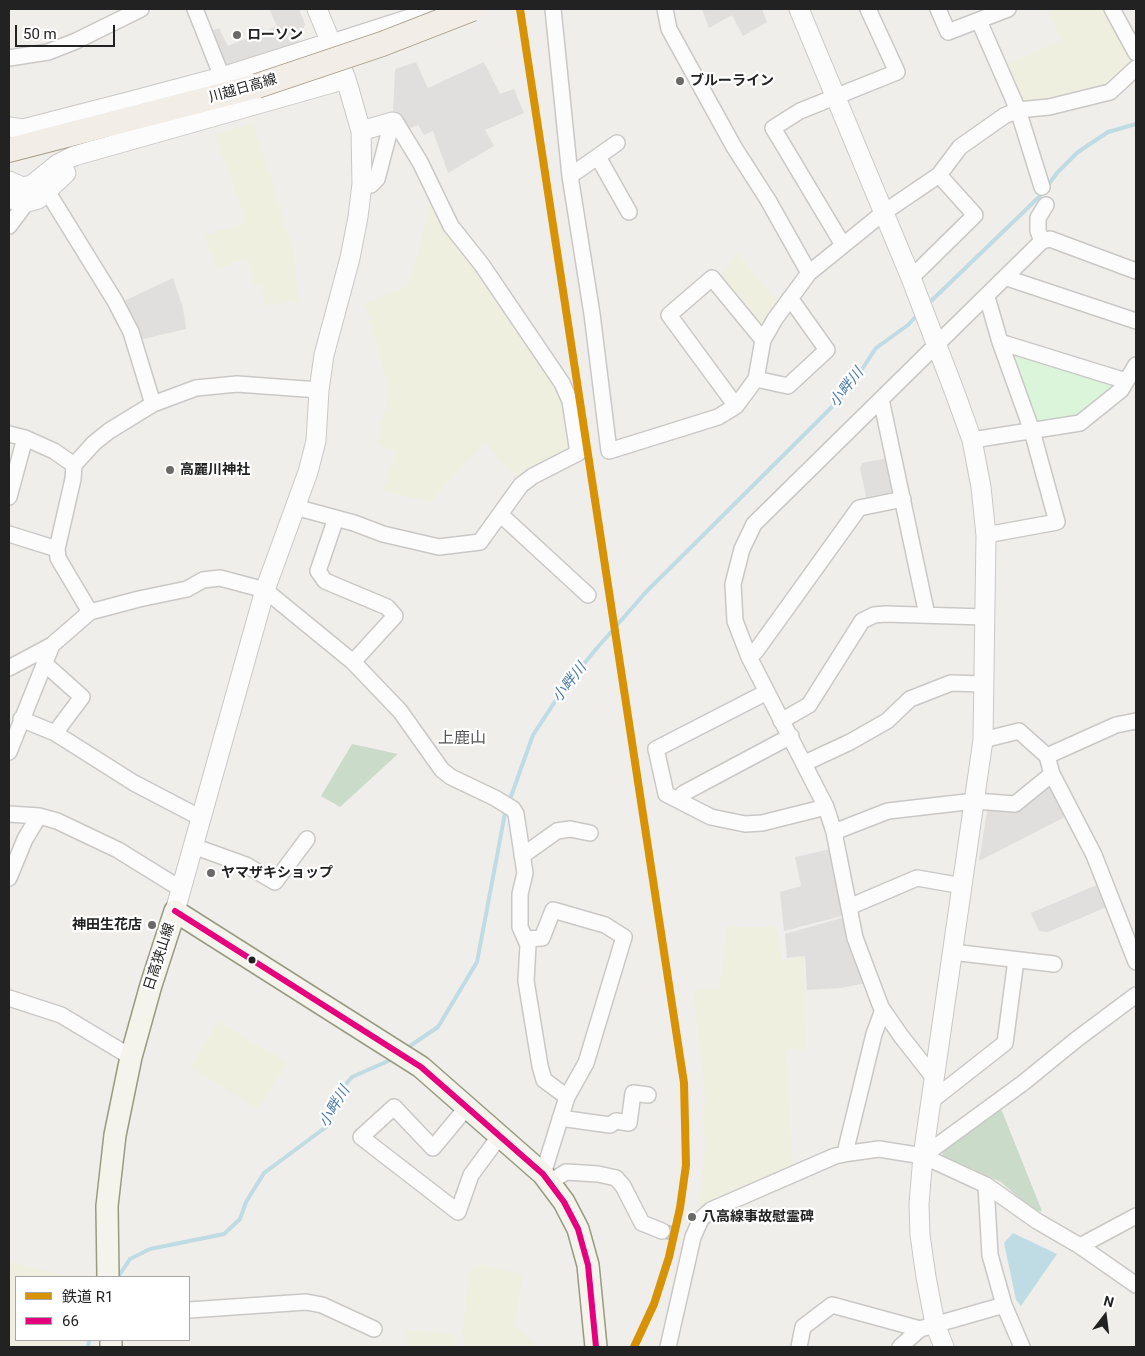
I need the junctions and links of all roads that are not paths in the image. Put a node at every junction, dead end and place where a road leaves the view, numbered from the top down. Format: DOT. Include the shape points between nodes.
graph roads {
  1 [pos="142,9"];
  2 [pos="195,9"];
  3 [pos="318,9"];
  4 [pos="435,9"];
  5 [pos="467,9"];
  6 [pos="472,9"];
  7 [pos="553,9"];
  8 [pos="665,9"];
  9 [pos="799,9"];
  10 [pos="868,9"];
  11 [pos="938,9"];
  12 [pos="1008,9"];
  13 [pos="1112,9"];
  14 [pos="978,21"];
  15 [pos="332,42"];
  16 [pos="1136,53"];
  17 [pos="9,58"];
  18 [pos="1136,68"];
  19 [pos="344,74"];
  20 [pos="222,77"];
  21 [pos="835,96"];
  22 [pos="128,102"];
  23 [pos="1018,110"];
  24 [pos="9,114"];
  25 [pos="392,122"];
  26 [pos="361,132"];
  27 [pos="617,143"];
  28 [pos="10,145"];
  29 [pos="100,148"];
  30 [pos="598,157"];
  31 [pos="938,175"];
  32 [pos="570,176"];
  33 [pos="9,181"];
  34 [pos="362,184"];
  35 [pos="1042,187"];
  36 [pos="47,191"];
  37 [pos="9,199"];
  38 [pos="28,202"];
  39 [pos="1046,205"];
  40 [pos="629,212"];
  41 [pos="883,213"];
  42 [pos="9,226"];
  43 [pos="1042,241"];
  44 [pos="843,245"];
  45 [pos="1136,271"];
  46 [pos="809,273"];
  47 [pos="1007,278"];
  48 [pos="912,282"];
  49 [pos="987,297"];
  50 [pos="790,298"];
  51 [pos="1136,320"];
  52 [pos="763,340"];
  53 [pos="935,342"];
  54 [pos="1000,342"];
  55 [pos="1136,365"];
  56 [pos="756,379"];
  57 [pos="1126,381"];
  58 [pos="319,390"];
  59 [pos="881,398"];
  60 [pos="153,404"];
  61 [pos="736,406"];
  62 [pos="1032,431"];
  63 [pos="9,434"];
  64 [pos="25,438"];
  65 [pos="972,440"];
  66 [pos="74,465"];
  67 [pos="9,497"];
  68 [pos="904,499"];
  69 [pos="295,507"];
  70 [pos="501,515"];
  71 [pos="336,518"];
  72 [pos="9,534"];
  73 [pos="986,535"];
  74 [pos="57,549"];
  75 [pos="265,590"];
  76 [pos="588,595"];
  77 [pos="90,612"];
  78 [pos="927,615"];
  79 [pos="985,617"];
  80 [pos="52,645"];
  81 [pos="748,657"];
  82 [pos="354,662"];
  83 [pos="44,663"];
  84 [pos="9,668"];
  85 [pos="983,684"];
  86 [pos="766,693"];
  87 [pos="21,719"];
  88 [pos="781,720"];
  89 [pos="1136,720"];
  90 [pos="55,733"];
  91 [pos="791,736"];
  92 [pos="983,740"];
  93 [pos="9,752"];
  94 [pos="1047,756"];
  95 [pos="805,763"];
  96 [pos="1052,774"];
  97 [pos="678,799"];
  98 [pos="975,801"];
  99 [pos="826,807"];
  100 [pos="9,814"];
  101 [pos="39,816"];
  102 [pos="201,818"];
  103 [pos="834,832"];
  104 [pos="590,834"];
  105 [pos="307,839"];
  106 [pos="193,846"];
  107 [pos="522,856"];
  108 [pos="9,878"];
  109 [pos="962,886"];
  110 [pos="181,889"];
  111 [pos="849,907"];
  112 [pos="175,911"];
  113 [pos="526,939"];
  114 [pos="952,952"];
  115 [pos="1016,960"];
  116 [pos="1136,962"];
  117 [pos="1054,964"];
  118 [pos="1136,995"];
  119 [pos="9,998"];
  120 [pos="883,1010"];
  121 [pos="131,1057"];
  122 [pos="934,1078"];
  123 [pos="648,1094"];
  124 [pos="567,1097"];
  125 [pos="931,1102"];
  126 [pos="467,1106"];
  127 [pos="560,1118"];
  128 [pos="499,1137"];
  129 [pos="845,1154"];
  130 [pos="923,1156"];
  131 [pos="547,1178"];
  132 [pos="986,1185"];
  133 [pos="1136,1216"];
  134 [pos="662,1231"];
  135 [pos="1080,1246"];
  136 [pos="108,1276"];
  137 [pos="1136,1285"];
  138 [pos="1004,1305"];
  139 [pos="190,1310"];
  140 [pos="927,1327"];
  141 [pos="374,1329"];
  142 [pos="596,1347"];
  143 [pos="668,1347"];
  144 [pos="799,1347"];
  145 [pos="900,1347"];
  146 [pos="944,1347"];
  147 [pos="1022,1347"];
  1 -- 17 [label="street" via="48,52"];
  2 -- 20 [label="street"];
  3 -- 15 [label="street"];
  4 -- 15 [label="street"];
  5 -- 19 [label="street" via="472,20"];
  6 -- 28 [label="main road, 川越日高線, bridge" via="382,44 257,86"];
  7 -- 32 [label="street"];
  8 -- 46 [label="street" via="669,29 734,148"];
  9 -- 21 [label="street"];
  10 -- 21 [label="street" via="897,72"];
  11 -- 14 [label="street" via="948,32"];
  12 -- 14 [label="street"];
  13 -- 16 [label="street"];
  14 -- 23 [label="street"];
  15 -- 19 [label="street"];
  15 -- 20 [label="street"];
  18 -- 23 [label="street" via="1110,92 1049,107"];
  19 -- 26 [label="street"];
  19 -- 29 [label="street"];
  20 -- 22 [label="street"];
  21 -- 41 [label="street"];
  21 -- 44 [label="street" via="800,111 773,128"];
  22 -- 24 [label="street" via="26,116"];
  22 -- 28 [label="street" via="23,129"];
  23 -- 31 [label="street" via="960,147"];
  23 -- 35 [label="street"];
  25 -- 26 [label="street"];
  25 -- 34 [label="street" via="377,179 371,185"];
  25 -- 70 [label="street" via="395,121 420,162 451,226 493,281 562,383 570,401 578,453 521,485"];
  26 -- 34 [label="street"];
  27 -- 30 [label="street"];
  29 -- 33 [label="street" via="58,164 32,184 22,187"];
  29 -- 36 [label="street"];
  30 -- 32 [label="street"];
  30 -- 40 [label="street"];
  31 -- 41 [label="street"];
  31 -- 48 [label="street" via="975,215"];
  32 -- 61 [label="street" via="609,451 718,417"];
  34 -- 58 [label="street" via="350,258 324,356"];
  36 -- 38 [label="street"];
  36 -- 60 [label="street" via="131,332"];
  37 -- 38 [label="street"];
  38 -- 42 [label="street"];
  39 -- 43 [label="street" via="1038,218"];
  41 -- 44 [label="street"];
  41 -- 48 [label="street"];
  43 -- 45 [label="street" via="1050,239"];
  43 -- 47 [label="street"];
  44 -- 46 [label="street"];
  46 -- 50 [label="street"];
  47 -- 49 [label="street"];
  47 -- 51 [label="street"];
  48 -- 53 [label="street"];
  49 -- 53 [label="street"];
  49 -- 54 [label="street"];
  50 -- 52 [label="street"];
  50 -- 56 [label="street" via="827,350 788,386"];
  52 -- 56 [label="street"];
  52 -- 61 [label="street" via="712,278 669,315"];
  53 -- 59 [label="street"];
  53 -- 65 [label="street"];
  54 -- 57 [label="street"];
  54 -- 62 [label="street"];
  55 -- 57 [label="street"];
  56 -- 61 [label="street"];
  57 -- 62 [label="street" via="1121,390 1080,423"];
  58 -- 60 [label="street" via="236,384 196,388"];
  58 -- 69 [label="street" via="316,441"];
  59 -- 68 [label="street"];
  59 -- 81 [label="street" via="754,524 742,549 733,584 735,621"];
  60 -- 66 [label="street" via="109,430"];
  62 -- 65 [label="street"];
  62 -- 73 [label="street" via="1057,522"];
  63 -- 64 [label="street"];
  64 -- 66 [label="street" via="54,451"];
  64 -- 67 [label="street"];
  65 -- 73 [label="street"];
  66 -- 74 [label="street"];
  68 -- 78 [label="street"];
  68 -- 81 [label="street" via="859,508 756,651"];
  69 -- 71 [label="street"];
  69 -- 75 [label="street"];
  70 -- 71 [label="street" via="480,542 439,547 383,534"];
  70 -- 76 [label="street"];
  71 -- 82 [label="street" via="318,571 325,581 387,607 395,616"];
  72 -- 74 [label="street"];
  73 -- 79 [label="street"];
  74 -- 77 [label="street" via="58,558"];
  75 -- 77 [label="street" via="220,578 203,580 187,589"];
  75 -- 82 [label="street"];
  75 -- 102 [label="street"];
  77 -- 80 [label="street"];
  78 -- 79 [label="street"];
  78 -- 88 [label="street" via="879,615 862,621 809,706"];
  79 -- 85 [label="street"];
  80 -- 83 [label="street"];
  80 -- 84 [label="street"];
  81 -- 86 [label="street"];
  82 -- 107 [label="street" via="400,711 442,770 516,814"];
  83 -- 87 [label="street"];
  83 -- 90 [label="street" via="82,696"];
  85 -- 92 [label="street"];
  85 -- 95 [label="street" via="951,683 910,699 887,721"];
  86 -- 88 [label="street"];
  86 -- 97 [label="street" via="656,749 666,794"];
  87 -- 90 [label="street"];
  87 -- 93 [label="street"];
  88 -- 91 [label="street"];
  89 -- 94 [label="street" via="1116,725"];
  90 -- 102 [label="street" via="134,783"];
  91 -- 95 [label="street"];
  91 -- 97 [label="street"];
  92 -- 94 [label="street" via="1018,731"];
  92 -- 98 [label="street"];
  94 -- 96 [label="street"];
  95 -- 99 [label="street"];
  96 -- 98 [label="street" via="1015,804"];
  96 -- 116 [label="street" via="1094,855"];
  97 -- 99 [label="street" via="711,817 745,824 762,823"];
  98 -- 103 [label="street" via="888,811"];
  98 -- 109 [label="street"];
  99 -- 103 [label="street"];
  100 -- 101 [label="street"];
  101 -- 108 [label="street"];
  101 -- 110 [label="street" via="57,821 118,850"];
  102 -- 106 [label="street"];
  103 -- 111 [label="street"];
  104 -- 107 [label="street" via="570,829 558,831"];
  105 -- 106 [label="street" via="275,882 246,865"];
  106 -- 110 [label="street"];
  107 -- 113 [label="street" via="525,874 520,894 520,927"];
  109 -- 111 [label="street" via="917,878"];
  109 -- 114 [label="street"];
  110 -- 112 [label="street"];
  111 -- 120 [label="street" via="855,938"];
  112 -- 121 [label="main road, 日高狭山線"];
  112 -- 126 [label="main road, 日高狭山線" via="400,1054"];
  113 -- 124 [label="street" via="526,980 540,1066 544,1080"];
  113 -- 124 [label="street" via="542,938 553,910 605,925 624,937 586,1064"];
  114 -- 115 [label="street"];
  114 -- 122 [label="street"];
  115 -- 117 [label="street"];
  115 -- 125 [label="street" via="1005,1043"];
  118 -- 130 [label="street" via="1023,1084"];
  119 -- 121 [label="street" via="61,1015"];
  120 -- 122 [label="street"];
  120 -- 129 [label="street" via="874,1034"];
  121 -- 136 [label="main road, 日高狭山線" via="111,1166 107,1206"];
  122 -- 125 [label="street"];
  123 -- 127 [label="street" via="633,1093 629,1123 610,1125"];
  124 -- 127 [label="street"];
  125 -- 130 [label="street"];
  126 -- 128 [label="main road, 日高狭山線"];
  126 -- 128 [label="street" via="432,1148 394,1107 361,1137 458,1212 471,1175"];
  127 -- 131 [label="street"];
  128 -- 131 [label="main road, 日高狭山線"];
  129 -- 130 [label="street" via="879,1149"];
  129 -- 143 [label="street" via="711,1210 701,1219 688,1236"];
  130 -- 132 [label="street"];
  130 -- 140 [label="street" via="919,1204"];
  131 -- 134 [label="street" via="566,1172 616,1178 642,1223"];
  131 -- 142 [label="main road, 日高狭山線" via="578,1229 588,1265"];
  132 -- 135 [label="street"];
  132 -- 138 [label="street" via="990,1255"];
  133 -- 135 [label="street"];
  135 -- 137 [label="street"];
  138 -- 140 [label="street"];
  138 -- 147 [label="street"];
  139 -- 141 [label="street" via="306,1302"];
  140 -- 144 [label="street" via="832,1305 803,1327"];
  140 -- 145 [label="street"];
  140 -- 146 [label="street"];
}
